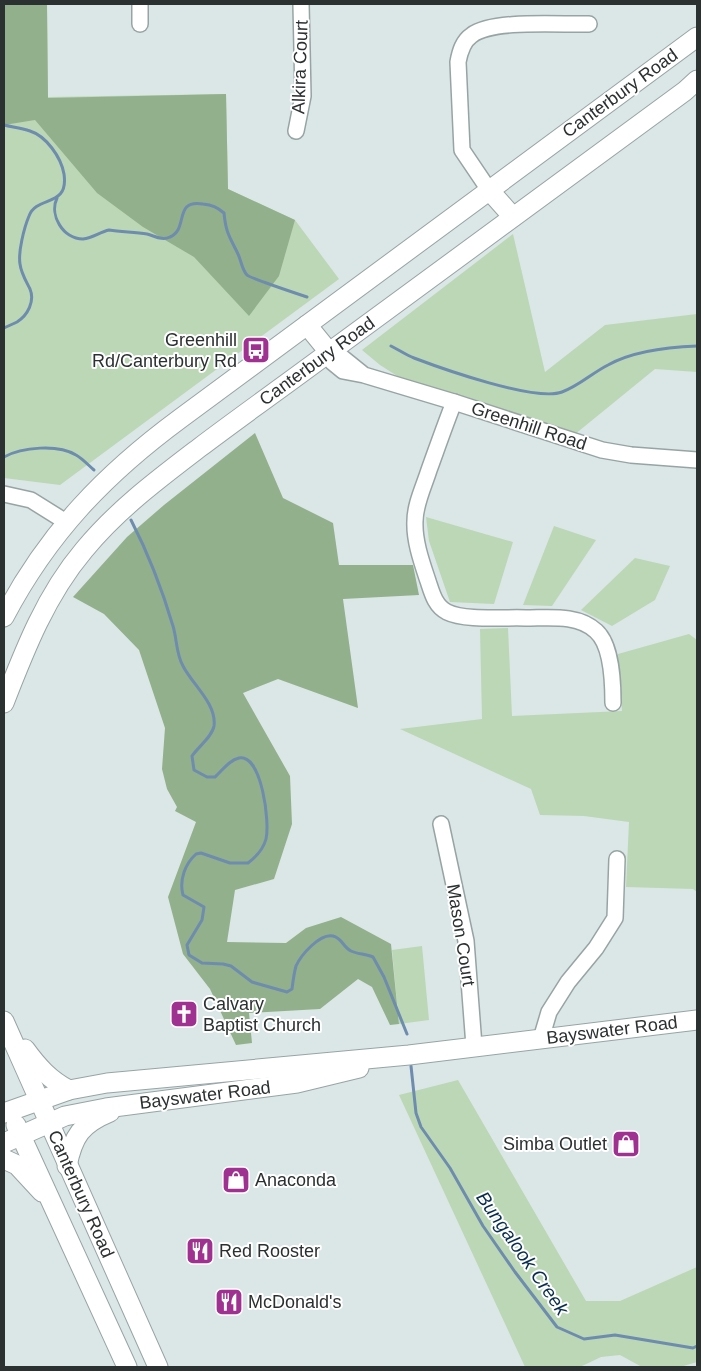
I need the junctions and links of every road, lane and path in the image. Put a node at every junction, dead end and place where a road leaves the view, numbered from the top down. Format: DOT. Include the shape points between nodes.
graph roads {
  1 [pos="140,4"];
  2 [pos="301,4"];
  3 [pos="140,24"];
  4 [pos="589,24"];
  5 [pos="697,37"];
  6 [pos="697,80"];
  7 [pos="296,131"];
  8 [pos="489,190"];
  9 [pos="513,217"];
  10 [pos="307,325"];
  11 [pos="329,352"];
  12 [pos="454,402"];
  13 [pos="697,460"];
  14 [pos="4,494"];
  15 [pos="66,522"];
  16 [pos="4,617"];
  17 [pos="4,703"];
  18 [pos="613,703"];
  19 [pos="441,824"];
  20 [pos="617,859"];
  21 [pos="4,1017"];
  22 [pos="697,1020"];
  23 [pos="4,1021"];
  24 [pos="541,1039"];
  25 [pos="474,1046"];
  26 [pos="303,1076"];
  27 [pos="69,1090"];
  28 [pos="39,1100"];
  29 [pos="130,1104"];
  30 [pos="5,1108"];
  31 [pos="50,1123"];
  32 [pos="21,1135"];
  33 [pos="4,1143"];
  34 [pos="4,1159"];
  35 [pos="68,1166"];
  36 [pos="53,1204"];
  37 [pos="153,1365"];
  38 [pos="127,1367"];
  1 -- 3 [label="street"];
  2 -- 7 [label="street, Alkira Court" via="303,96"];
  4 -- 8 [label="street" via="498,26 478,31 464,42 458,62 460,143"];
  5 -- 8 [label="main road, Canterbury Road"];
  6 -- 9 [label="main road, Canterbury Road"];
  8 -- 9 [label="main road"];
  8 -- 10 [label="main road, Canterbury Road"];
  9 -- 11 [label="main road, Canterbury Road"];
  10 -- 11 [label="main road"];
  10 -- 15 [label="main road, Canterbury Road" via="154,438 102,483"];
  11 -- 12 [label="street, Greenhill Road" via="332,362 343,371"];
  11 -- 17 [label="main road, Canterbury Road" via="148,486 102,529 46,605"];
  12 -- 13 [label="street, Greenhill Road" via="602,450"];
  12 -- 18 [label="street" via="424,484 414,522 424,570 435,602 447,612 467,617 567,618 588,626 597,632 609,658"];
  14 -- 15 [label="street" via="31,500"];
  15 -- 16 [label="main road, Canterbury Road" via="39,558"];
  19 -- 25 [label="street, Mason Court" via="466,941"];
  20 -- 24 [label="street" via="615,918 549,1012"];
  21 -- 27 [label="main road" via="39,1068"];
  22 -- 24 [label="main road, Bayswater Road"];
  23 -- 28 [label="main road, Canterbury Road"];
  24 -- 25 [label="main road, Bayswater Road"];
  25 -- 26 [label="main road, Bayswater Road" via="408,1055"];
  26 -- 27 [label="main road, Bayswater Road" via="136,1080"];
  26 -- 29 [label="main road, Bayswater Road"];
  27 -- 28 [label="main road, Bayswater Road"];
  28 -- 30 [label="main road, Bayswater Road"];
  28 -- 31 [label="main road, Canterbury Road"];
  29 -- 31 [label="main road, Bayswater Road" via="65,1116"];
  29 -- 35 [label="main road" via="82,1130 74,1141"];
  30 -- 32 [label="main road, Canterbury Road"];
  31 -- 32 [label="main road, Bayswater Road"];
  31 -- 35 [label="main road, Canterbury Road"];
  32 -- 33 [label="main road, Bayswater Road"];
  32 -- 36 [label="main road, Canterbury Road"];
  34 -- 36 [label="main road" via="16,1166"];
  35 -- 37 [label="main road, Canterbury Road"];
  36 -- 38 [label="main road, Canterbury Road"];
}
